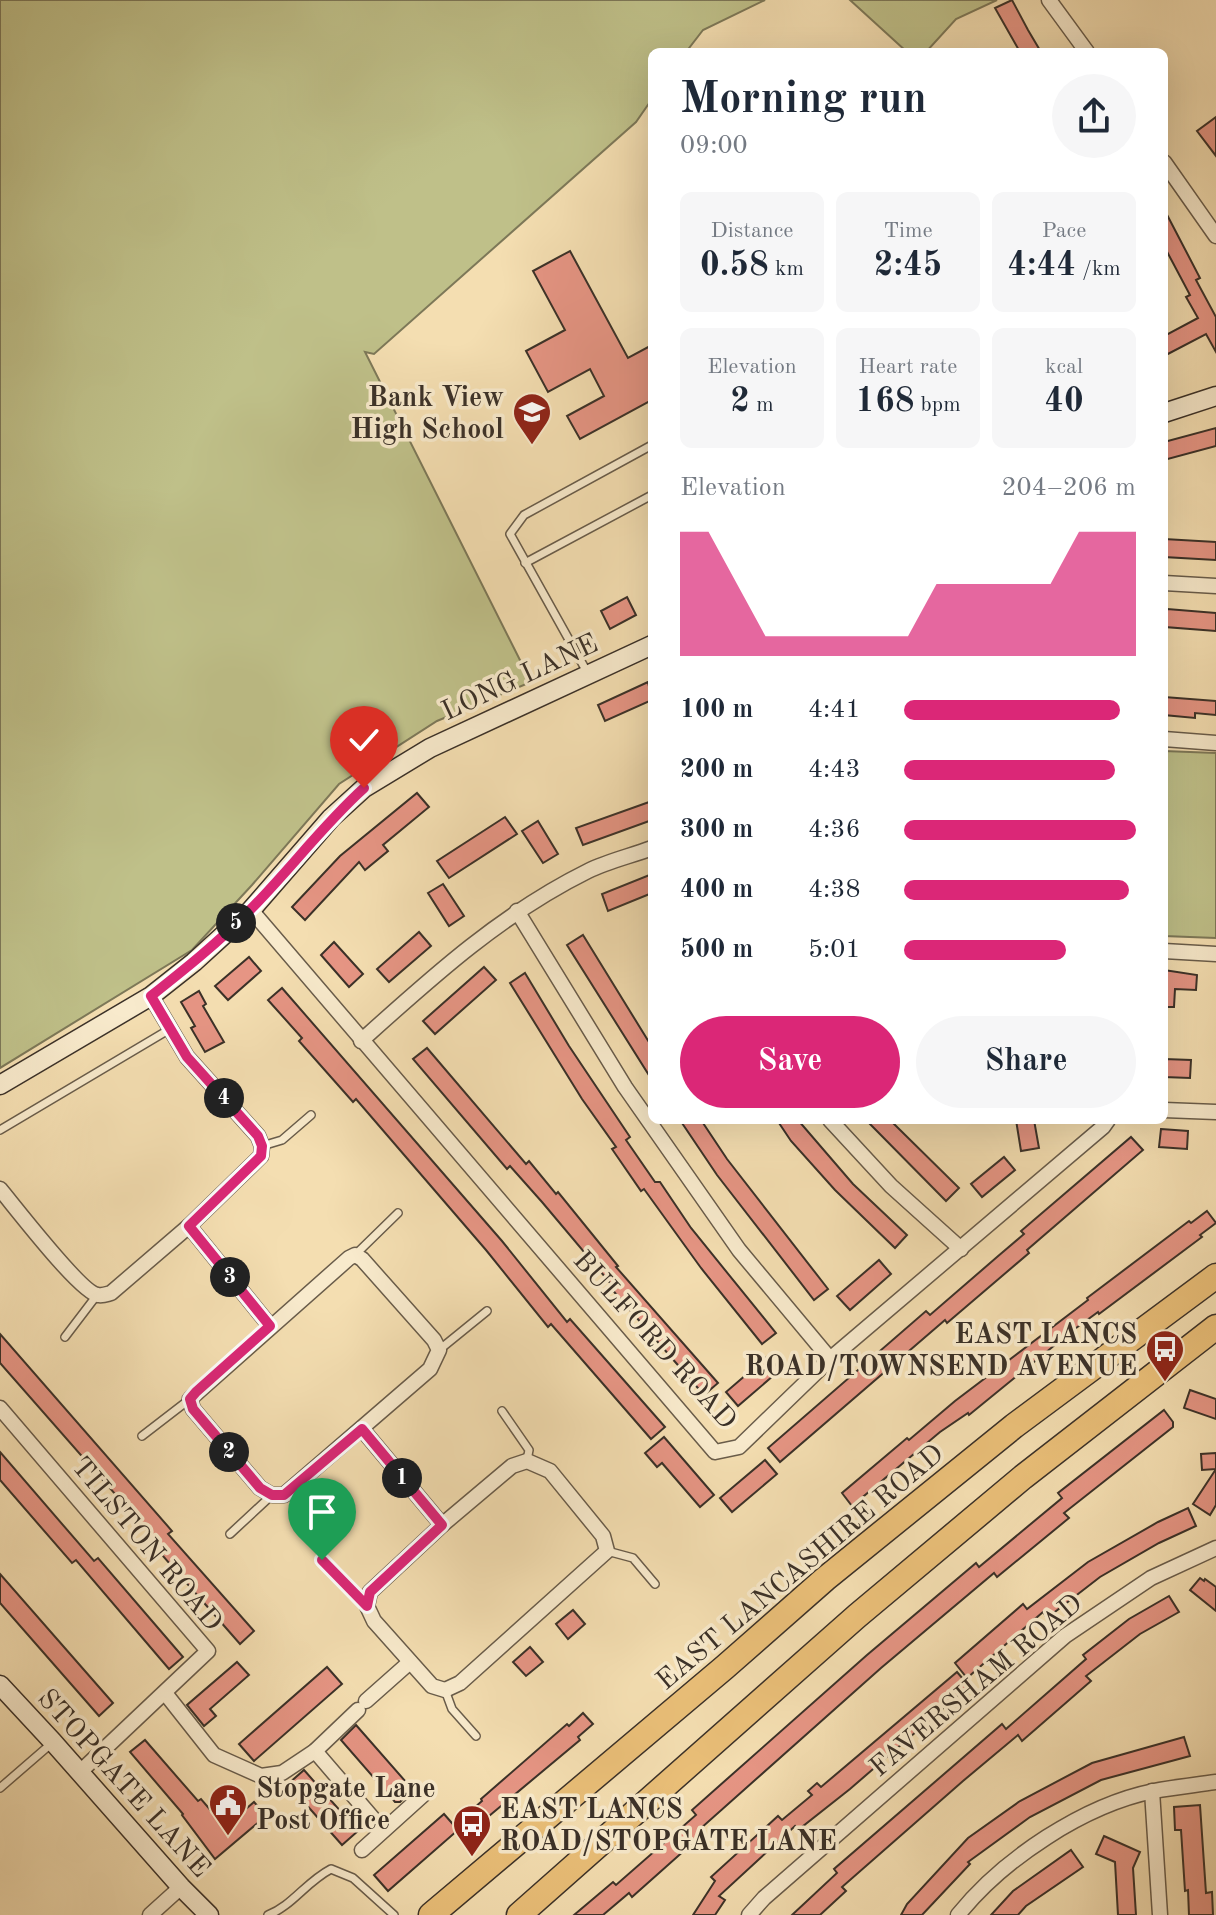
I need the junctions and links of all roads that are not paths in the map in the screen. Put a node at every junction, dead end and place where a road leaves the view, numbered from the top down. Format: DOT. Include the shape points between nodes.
graph roads {
  1 [pos="1049,0"];
  2 [pos="1084,48"];
  3 [pos="1168,168"];
  4 [pos="1216,236"];
  5 [pos="1216,396"];
  6 [pos="1168,412"];
  7 [pos="648,447"];
  8 [pos="648,497"];
  9 [pos="525,563"];
  10 [pos="1168,583"];
  11 [pos="1216,586"];
  12 [pos="648,647"];
  13 [pos="588,674"];
  14 [pos="1168,739"];
  15 [pos="1216,743"];
  16 [pos="648,849"];
  17 [pos="251,910"];
  18 [pos="517,911"];
  19 [pos="1168,951"];
  20 [pos="1216,954"];
  21 [pos="151,996"];
  22 [pos="170,1029"];
  23 [pos="361,1041"];
  24 [pos="0,1085"];
  25 [pos="1168,1110"];
  26 [pos="1216,1112"];
  27 [pos="311,1115"];
  28 [pos="648,1121"];
  29 [pos="650,1124"];
  30 [pos="834,1124"];
  31 [pos="1105,1124"];
  32 [pos="0,1130"];
  33 [pos="262,1146"];
  34 [pos="0,1189"];
  35 [pos="398,1213"];
  36 [pos="189,1226"];
  37 [pos="961,1249"];
  38 [pos="355,1255"];
  39 [pos="1216,1276"];
  40 [pos="97,1295"];
  41 [pos="487,1311"];
  42 [pos="270,1326"];
  43 [pos="1216,1327"];
  44 [pos="65,1337"];
  45 [pos="439,1350"];
  46 [pos="830,1359"];
  47 [pos="190,1399"];
  48 [pos="0,1408"];
  49 [pos="502,1411"];
  50 [pos="362,1429"];
  51 [pos="142,1436"];
  52 [pos="527,1461"];
  53 [pos="272,1495"];
  54 [pos="442,1525"];
  55 [pos="230,1534"];
  56 [pos="1216,1548"];
  57 [pos="607,1551"];
  58 [pos="322,1560"];
  59 [pos="655,1584"];
  60 [pos="367,1606"];
  61 [pos="410,1662"];
  62 [pos="445,1690"];
  63 [pos="165,1693"];
  64 [pos="4,1698"];
  65 [pos="476,1736"];
  66 [pos="53,1742"];
  67 [pos="315,1751"];
  68 [pos="80,1772"];
  69 [pos="1216,1782"];
  70 [pos="0,1788"];
  71 [pos="1152,1791"];
  72 [pos="423,1795"];
  73 [pos="382,1829"];
  74 [pos="362,1850"];
  75 [pos="181,1887"];
  76 [pos="150,1915"];
  77 [pos="209,1915"];
  78 [pos="268,1915"];
  79 [pos="394,1915"];
  80 [pos="431,1915"];
  81 [pos="519,1915"];
  82 [pos="749,1915"];
  83 [pos="958,1915"];
  84 [pos="1160,1915"];
  1 -- 2 [label="street"];
  3 -- 4 [label="street"];
  5 -- 6 [label="street"];
  7 -- 9 [label="lane" via="524,515 510,534"];
  8 -- 9 [label="lane"];
  9 -- 13 [label="lane"];
  10 -- 11 [label="street"];
  12 -- 13 [label="street, LONG LANE"];
  13 -- 17 [label="street, LONG LANE" via="430,748 364,788"];
  14 -- 15 [label="street"];
  16 -- 18 [label="street" via="590,870"];
  17 -- 21 [label="street, LONG LANE"];
  17 -- 23 [label="street, BULFORD ROAD"];
  18 -- 23 [label="street" via="461,952"];
  18 -- 28 [label="street"];
  19 -- 20 [label="street"];
  21 -- 22 [label="street"];
  21 -- 24 [label="street, LONG LANE"];
  22 -- 32 [label="lane"];
  22 -- 33 [label="street"];
  23 -- 46 [label="street, BULFORD ROAD" via="715,1452 739,1447"];
  25 -- 26 [label="street"];
  27 -- 33 [label="lane" via="282,1140"];
  29 -- 46 [label="street" via="739,1250"];
  30 -- 37 [label="street" via="891,1186"];
  31 -- 37 [label="street, BULFORD ROAD"];
  33 -- 36 [label="street" via="261,1156"];
  34 -- 40 [label="street" via="60,1261"];
  35 -- 38 [label="lane"];
  36 -- 40 [label="street" via="111,1293"];
  36 -- 42 [label="street"];
  37 -- 46 [label="street, BULFORD ROAD"];
  38 -- 42 [label="street"];
  38 -- 45 [label="street"];
  39 -- 80 [label="highway, EAST LANCASHIRE ROAD" via="1014,1426 825,1579"];
  40 -- 44 [label="lane"];
  41 -- 45 [label="lane"];
  42 -- 47 [label="street"];
  43 -- 81 [label="highway" via="1023,1477 857,1616"];
  45 -- 50 [label="street" via="430,1369"];
  47 -- 51 [label="lane"];
  47 -- 53 [label="street" via="260,1488"];
  48 -- 63 [label="street, TILSTON ROAD" via="208,1651"];
  49 -- 52 [label="lane" via="529,1450"];
  50 -- 53 [label="street" via="284,1495"];
  50 -- 54 [label="street"];
  52 -- 54 [label="street" via="512,1466"];
  52 -- 57 [label="street" via="550,1471 603,1536"];
  53 -- 55 [label="lane"];
  54 -- 60 [label="street" via="370,1592"];
  56 -- 82 [label="street, FAVERSHAM ROAD" via="1151,1578 1065,1636"];
  57 -- 59 [label="lane" via="633,1558"];
  57 -- 62 [label="street" via="460,1683"];
  58 -- 60 [label="lane"];
  60 -- 61 [label="street"];
  61 -- 62 [label="street" via="432,1686"];
  61 -- 67 [label="street"];
  62 -- 65 [label="lane" via="452,1709"];
  63 -- 67 [label="street" via="214,1755 261,1776 282,1773"];
  63 -- 68 [label="street, TILSTON ROAD"];
  64 -- 66 [label="street, STOPGATE LANE"];
  66 -- 68 [label="street, STOPGATE LANE"];
  66 -- 70 [label="lane"];
  67 -- 73 [label="street"];
  68 -- 75 [label="street, STOPGATE LANE"];
  69 -- 71 [label="street"];
  71 -- 83 [label="street" via="1091,1813 1031,1846"];
  71 -- 84 [label="street"];
  72 -- 73 [label="street"];
  73 -- 74 [label="street"];
  75 -- 76 [label="street"];
  75 -- 77 [label="street, STOPGATE LANE"];
  78 -- 79 [label="lane" via="331,1869 353,1878"];
}
